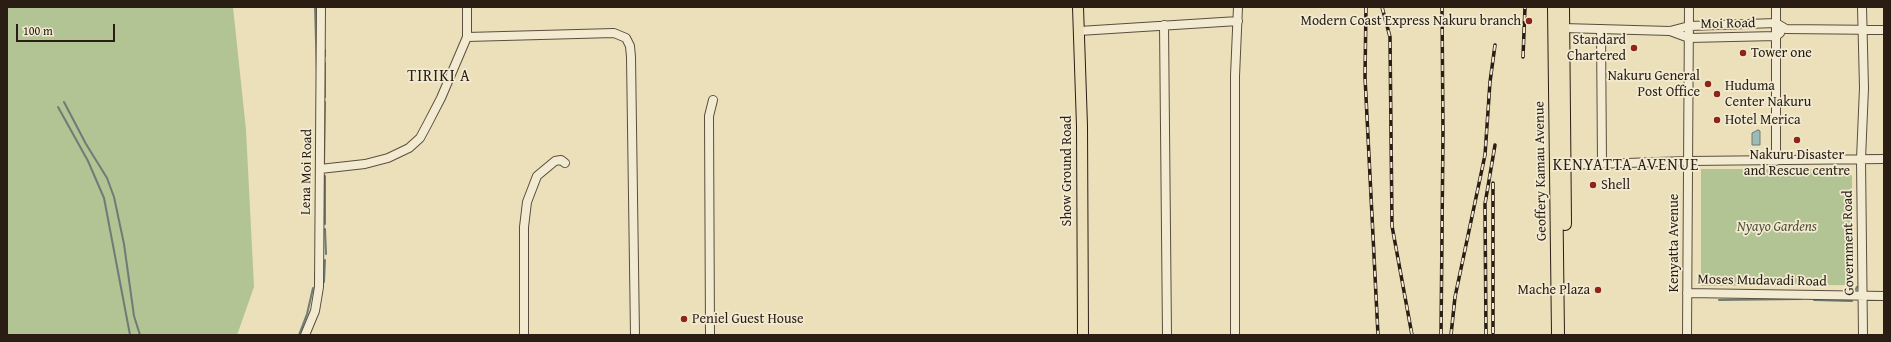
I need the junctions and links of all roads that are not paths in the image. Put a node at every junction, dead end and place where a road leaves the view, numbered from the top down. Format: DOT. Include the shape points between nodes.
graph roads {
  1 [pos="321,7"];
  2 [pos="468,7"];
  3 [pos="1078,7"];
  4 [pos="1238,7"];
  5 [pos="1554,7"];
  6 [pos="1563,7"];
  7 [pos="1689,7"];
  8 [pos="1776,7"];
  9 [pos="1862,7"];
  10 [pos="1238,22"];
  11 [pos="1776,23"];
  12 [pos="1164,25"];
  13 [pos="1689,26"];
  14 [pos="1563,28"];
  15 [pos="1786,28"];
  16 [pos="1601,29"];
  17 [pos="1863,30"];
  18 [pos="1884,30"];
  19 [pos="1078,31"];
  20 [pos="1670,31"];
  21 [pos="1776,36"];
  22 [pos="467,37"];
  23 [pos="1689,38"];
  24 [pos="712,100"];
  25 [pos="1861,159"];
  26 [pos="1884,159"];
  27 [pos="1688,161"];
  28 [pos="1776,161"];
  29 [pos="565,163"];
  30 [pos="1602,163"];
  31 [pos="1564,165"];
  32 [pos="320,169"];
  33 [pos="1687,293"];
  34 [pos="1863,296"];
  35 [pos="1884,296"];
  36 [pos="305,335"];
  37 [pos="524,335"];
  38 [pos="635,335"];
  39 [pos="710,335"];
  40 [pos="1083,335"];
  41 [pos="1167,335"];
  42 [pos="1236,335"];
  43 [pos="1558,335"];
  44 [pos="1566,335"];
  45 [pos="1687,335"];
  46 [pos="1864,335"];
  1 -- 32 [label="street, Lena Moi Road"];
  2 -- 22 [label="street"];
  3 -- 19 [label="main road, Show Ground Road"];
  4 -- 10 [label="street"];
  5 -- 43 [label="highway, Geoffery Kamau Avenue"];
  6 -- 14 [label="highway, Geoffery Kamau Avenue"];
  7 -- 13 [label="street, Kenyatta Avenue"];
  8 -- 11 [label="street"];
  9 -- 17 [label="street, Government Road"];
  10 -- 12 [label="street"];
  10 -- 42 [label="street" via="1235,114"];
  11 -- 13 [label="street, Moi Road"];
  11 -- 15 [label="street, Moi Road"];
  11 -- 21 [label="street"];
  12 -- 19 [label="street"];
  12 -- 41 [label="street"];
  13 -- 20 [label="street, Moi Road"];
  13 -- 23 [label="street, Kenyatta Avenue"];
  14 -- 16 [label="street, Moi Road"];
  14 -- 31 [label="highway, Geoffery Kamau Avenue"];
  15 -- 17 [label="street, Moi Road"];
  15 -- 21 [label="street"];
  16 -- 20 [label="street, Moi Road"];
  16 -- 30 [label="street"];
  17 -- 18 [label="street, Moi Road"];
  17 -- 25 [label="street, Government Road"];
  19 -- 40 [label="main road, Show Ground Road" via="1082,126"];
  20 -- 23 [label="street, Moi Road"];
  21 -- 23 [label="street, Moi Road"];
  21 -- 28 [label="street"];
  22 -- 32 [label="street" via="441,98 420,138 408,148 388,158 365,164"];
  22 -- 38 [label="street" via="614,33 626,38 631,57"];
  23 -- 27 [label="street, Kenyatta Avenue"];
  24 -- 39 [label="street" via="709,116"];
  25 -- 26 [label="street"];
  25 -- 28 [label="street"];
  25 -- 34 [label="street, Government Road"];
  27 -- 28 [label="street"];
  27 -- 30 [label="street"];
  27 -- 33 [label="street, Kenyatta Avenue"];
  29 -- 37 [label="street" via="561,160 555,162 537,176 527,202 524,227"];
  30 -- 31 [label="street"];
  31 -- 44 [label="highway, Geoffery Kamau Avenue"];
  32 -- 36 [label="street, Lena Moi Road" via="319,286 314,311"];
  33 -- 34 [label="street, Moses Mudavadi Road"];
  33 -- 45 [label="street, Kenyatta Avenue"];
  34 -- 35 [label="street, Moses Mudavadi Road"];
  34 -- 46 [label="street, Government Road"];
}
